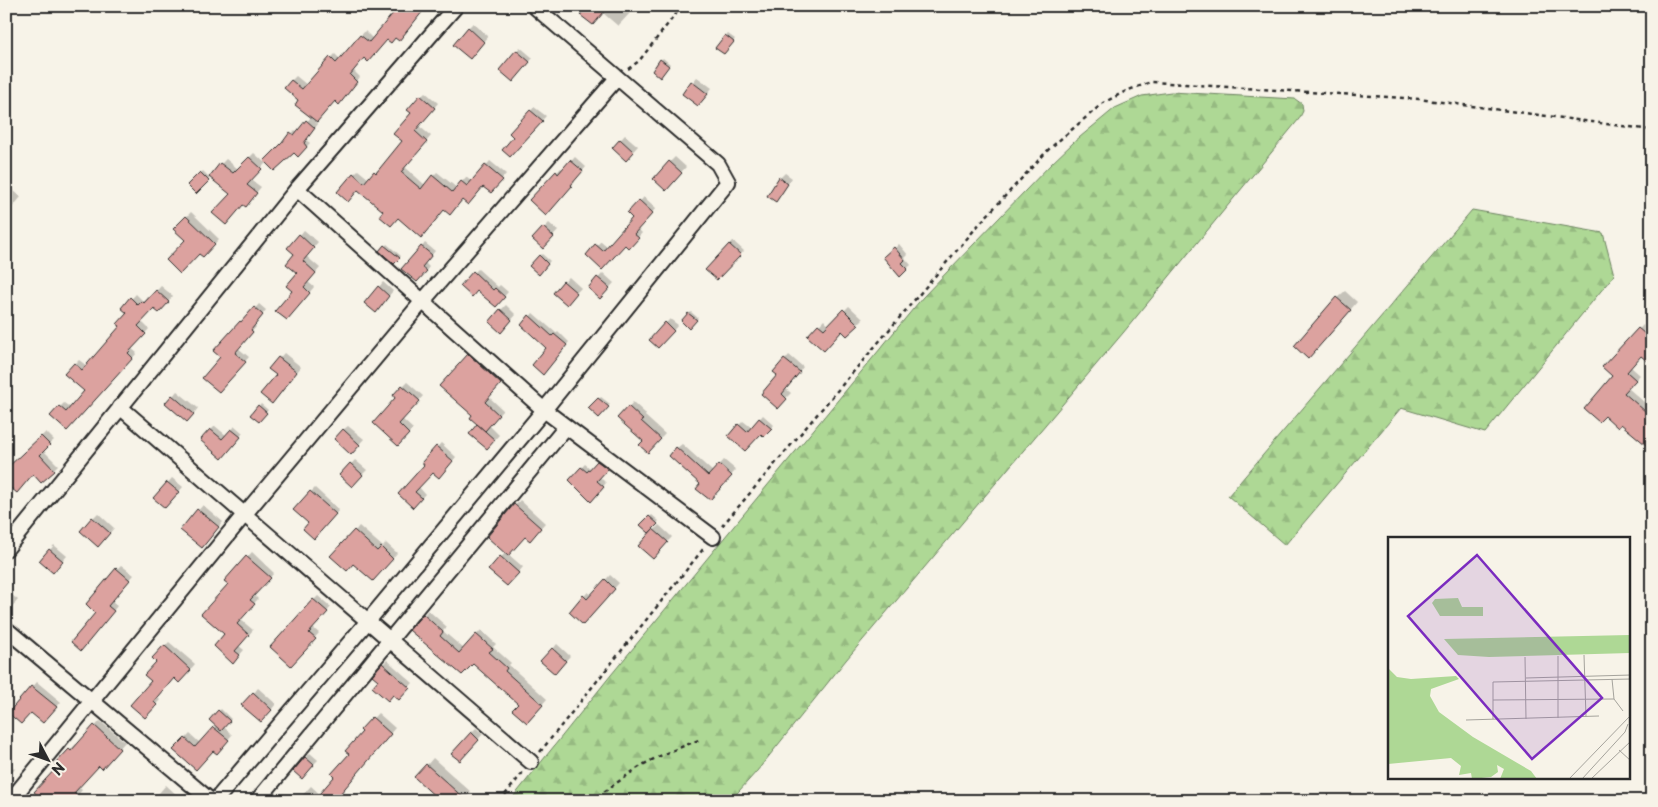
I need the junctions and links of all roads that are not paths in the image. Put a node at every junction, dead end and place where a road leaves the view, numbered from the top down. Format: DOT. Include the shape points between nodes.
graph roads {
  1 [pos="456,6"];
  2 [pos="534,6"];
  3 [pos="617,78"];
  4 [pos="297,189"];
  5 [pos="422,302"];
  6 [pos="120,407"];
  7 [pos="544,410"];
  8 [pos="566,427"];
  9 [pos="244,515"];
  10 [pos="713,537"];
  11 [pos="6,549"];
  12 [pos="368,621"];
  13 [pos="6,629"];
  14 [pos="390,640"];
  15 [pos="92,700"];
  16 [pos="531,762"];
  17 [pos="10,801"];
  18 [pos="210,801"];
  19 [pos="215,801"];
  20 [pos="257,801"];
  1 -- 4 [label="street"];
  2 -- 3 [label="street"];
  3 -- 5 [label="street"];
  3 -- 7 [label="street" via="718,164 728,182"];
  4 -- 5 [label="street"];
  4 -- 6 [label="street"];
  5 -- 7 [label="street"];
  5 -- 9 [label="street"];
  6 -- 9 [label="street"];
  6 -- 11 [label="street"];
  7 -- 8 [label="street"];
  7 -- 12 [label="street"];
  8 -- 10 [label="street"];
  8 -- 14 [label="street"];
  9 -- 12 [label="street"];
  9 -- 15 [label="street"];
  12 -- 14 [label="street"];
  12 -- 19 [label="street"];
  13 -- 15 [label="street"];
  14 -- 16 [label="street"];
  14 -- 20 [label="street"];
  15 -- 17 [label="street"];
  15 -- 18 [label="street"];
}
